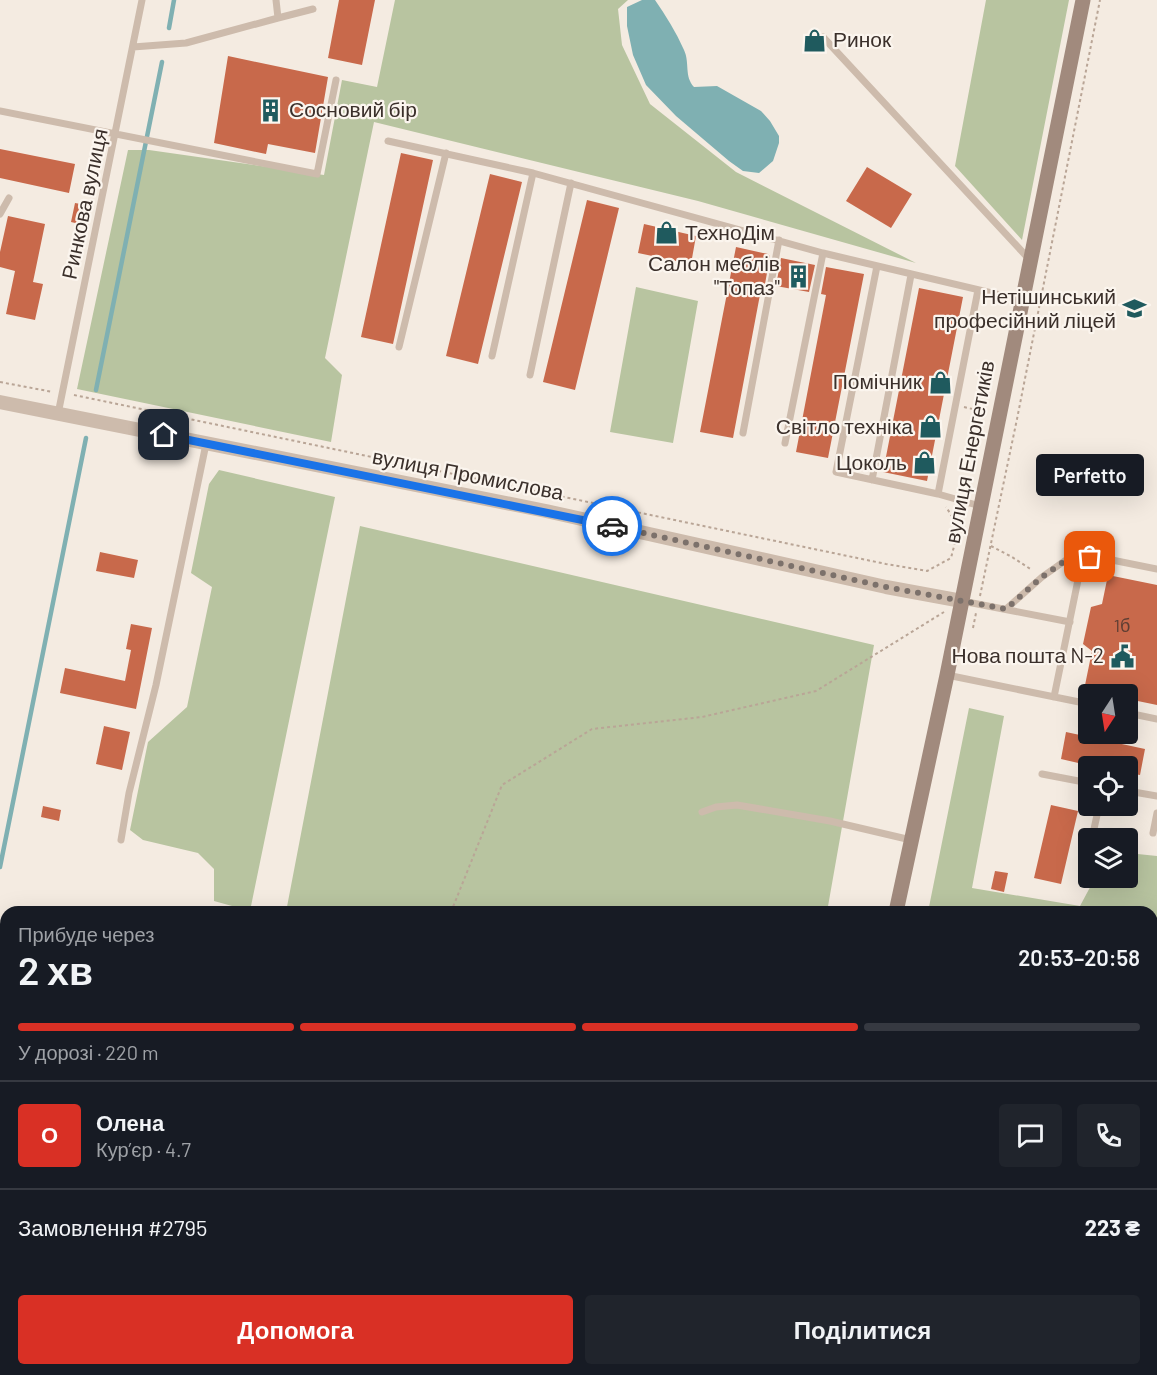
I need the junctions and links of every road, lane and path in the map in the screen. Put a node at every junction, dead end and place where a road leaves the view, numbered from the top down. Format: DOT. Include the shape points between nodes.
graph roads {
  1 [pos="142,0"];
  2 [pos="276,0"];
  3 [pos="1083,0"];
  4 [pos="1100,0"];
  5 [pos="313,9"];
  6 [pos="278,18"];
  7 [pos="823,37"];
  8 [pos="133,47"];
  9 [pos="336,80"];
  10 [pos="0,111"];
  11 [pos="116,136"];
  12 [pos="388,141"];
  13 [pos="446,153"];
  14 [pos="533,173"];
  15 [pos="571,183"];
  16 [pos="9,198"];
  17 [pos="0,214"];
  18 [pos="779,240"];
  19 [pos="823,253"];
  20 [pos="1030,260"];
  21 [pos="877,266"];
  22 [pos="911,275"];
  23 [pos="978,290"];
  24 [pos="1022,300"];
  25 [pos="399,347"];
  26 [pos="492,356"];
  27 [pos="531,375"];
  28 [pos="0,382"];
  29 [pos="62,393"];
  30 [pos="0,402"];
  31 [pos="58,414"];
  32 [pos="743,433"];
  33 [pos="785,443"];
  34 [pos="206,444"];
  35 [pos="872,480"];
  36 [pos="938,494"];
  37 [pos="980,506"];
  38 [pos="990,546"];
  39 [pos="1157,569"];
  40 [pos="1042,577"];
  41 [pos="1078,580"];
  42 [pos="962,601"];
  43 [pos="978,604"];
  44 [pos="1006,609"];
  45 [pos="1070,622"];
  46 [pos="971,636"];
  47 [pos="947,675"];
  48 [pos="1054,697"];
  49 [pos="1078,702"];
  50 [pos="1138,715"];
  51 [pos="1157,719"];
  52 [pos="1042,774"];
  53 [pos="1078,781"];
  54 [pos="1138,793"];
  55 [pos="1157,796"];
  56 [pos="702,812"];
  57 [pos="1157,813"];
  58 [pos="1153,833"];
  59 [pos="122,840"];
  60 [pos="911,840"];
  61 [pos="453,906"];
  62 [pos="897,906"];
  1 -- 8 [label="lane, Ринкова вулиця"];
  2 -- 6 [label="lane"];
  3 -- 20 [label="main road, вулиця Енергетиків"];
  4 -- 38 [label="path"];
  5 -- 6 [label="lane"];
  6 -- 8 [label="lane" via="186,43"];
  7 -- 20 [label="lane"];
  8 -- 11 [label="lane, Ринкова вулиця"];
  9 -- 11 [label="lane" via="316,174"];
  10 -- 11 [label="lane"];
  11 -- 29 [label="lane, Ринкова вулиця"];
  12 -- 13 [label="lane"];
  13 -- 14 [label="lane"];
  13 -- 25 [label="lane"];
  14 -- 15 [label="lane"];
  14 -- 26 [label="lane"];
  15 -- 18 [label="lane"];
  15 -- 27 [label="lane"];
  16 -- 17 [label="lane"];
  18 -- 19 [label="lane"];
  18 -- 32 [label="lane"];
  19 -- 21 [label="lane"];
  19 -- 33 [label="lane"];
  20 -- 24 [label="main road, вулиця Енергетиків"];
  21 -- 22 [label="lane"];
  21 -- 35 [label="lane" via="836,472"];
  22 -- 23 [label="lane"];
  22 -- 35 [label="lane"];
  23 -- 24 [label="lane"];
  23 -- 36 [label="lane"];
  24 -- 37 [label="main road, вулиця Енергетиків"];
  28 -- 29 [label="path"];
  29 -- 31 [label="lane, Ринкова вулиця"];
  29 -- 36 [label="path" via="927,571 951,558 959,527"];
  30 -- 31 [label="street, вулиця Промислова"];
  31 -- 34 [label="street, вулиця Промислова"];
  34 -- 42 [label="street, вулиця Промислова" via="546,511"];
  34 -- 59 [label="lane"];
  35 -- 36 [label="lane"];
  36 -- 37 [label="lane"];
  37 -- 42 [label="main road, вулиця Енергетиків"];
  38 -- 40 [label="path"];
  38 -- 43 [label="path"];
  39 -- 40 [label="lane" via="1073,555"];
  40 -- 44 [label="lane"];
  41 -- 45 [label="lane"];
  42 -- 43 [label="lane"];
  42 -- 47 [label="main road, вулиця Енергетиків"];
  42 -- 61 [label="path" via="816,691 702,717 592,729 502,785"];
  43 -- 44 [label="lane"];
  43 -- 46 [label="path"];
  44 -- 45 [label="lane"];
  45 -- 48 [label="lane"];
  47 -- 48 [label="lane"];
  47 -- 60 [label="main road, вулиця Енергетиків"];
  48 -- 49 [label="lane"];
  50 -- 51 [label="lane"];
  52 -- 53 [label="lane"];
  54 -- 55 [label="lane"];
  56 -- 60 [label="lane" via="736,805"];
  57 -- 58 [label="lane"];
  60 -- 62 [label="main road, вулиця Енергетиків"];
}
